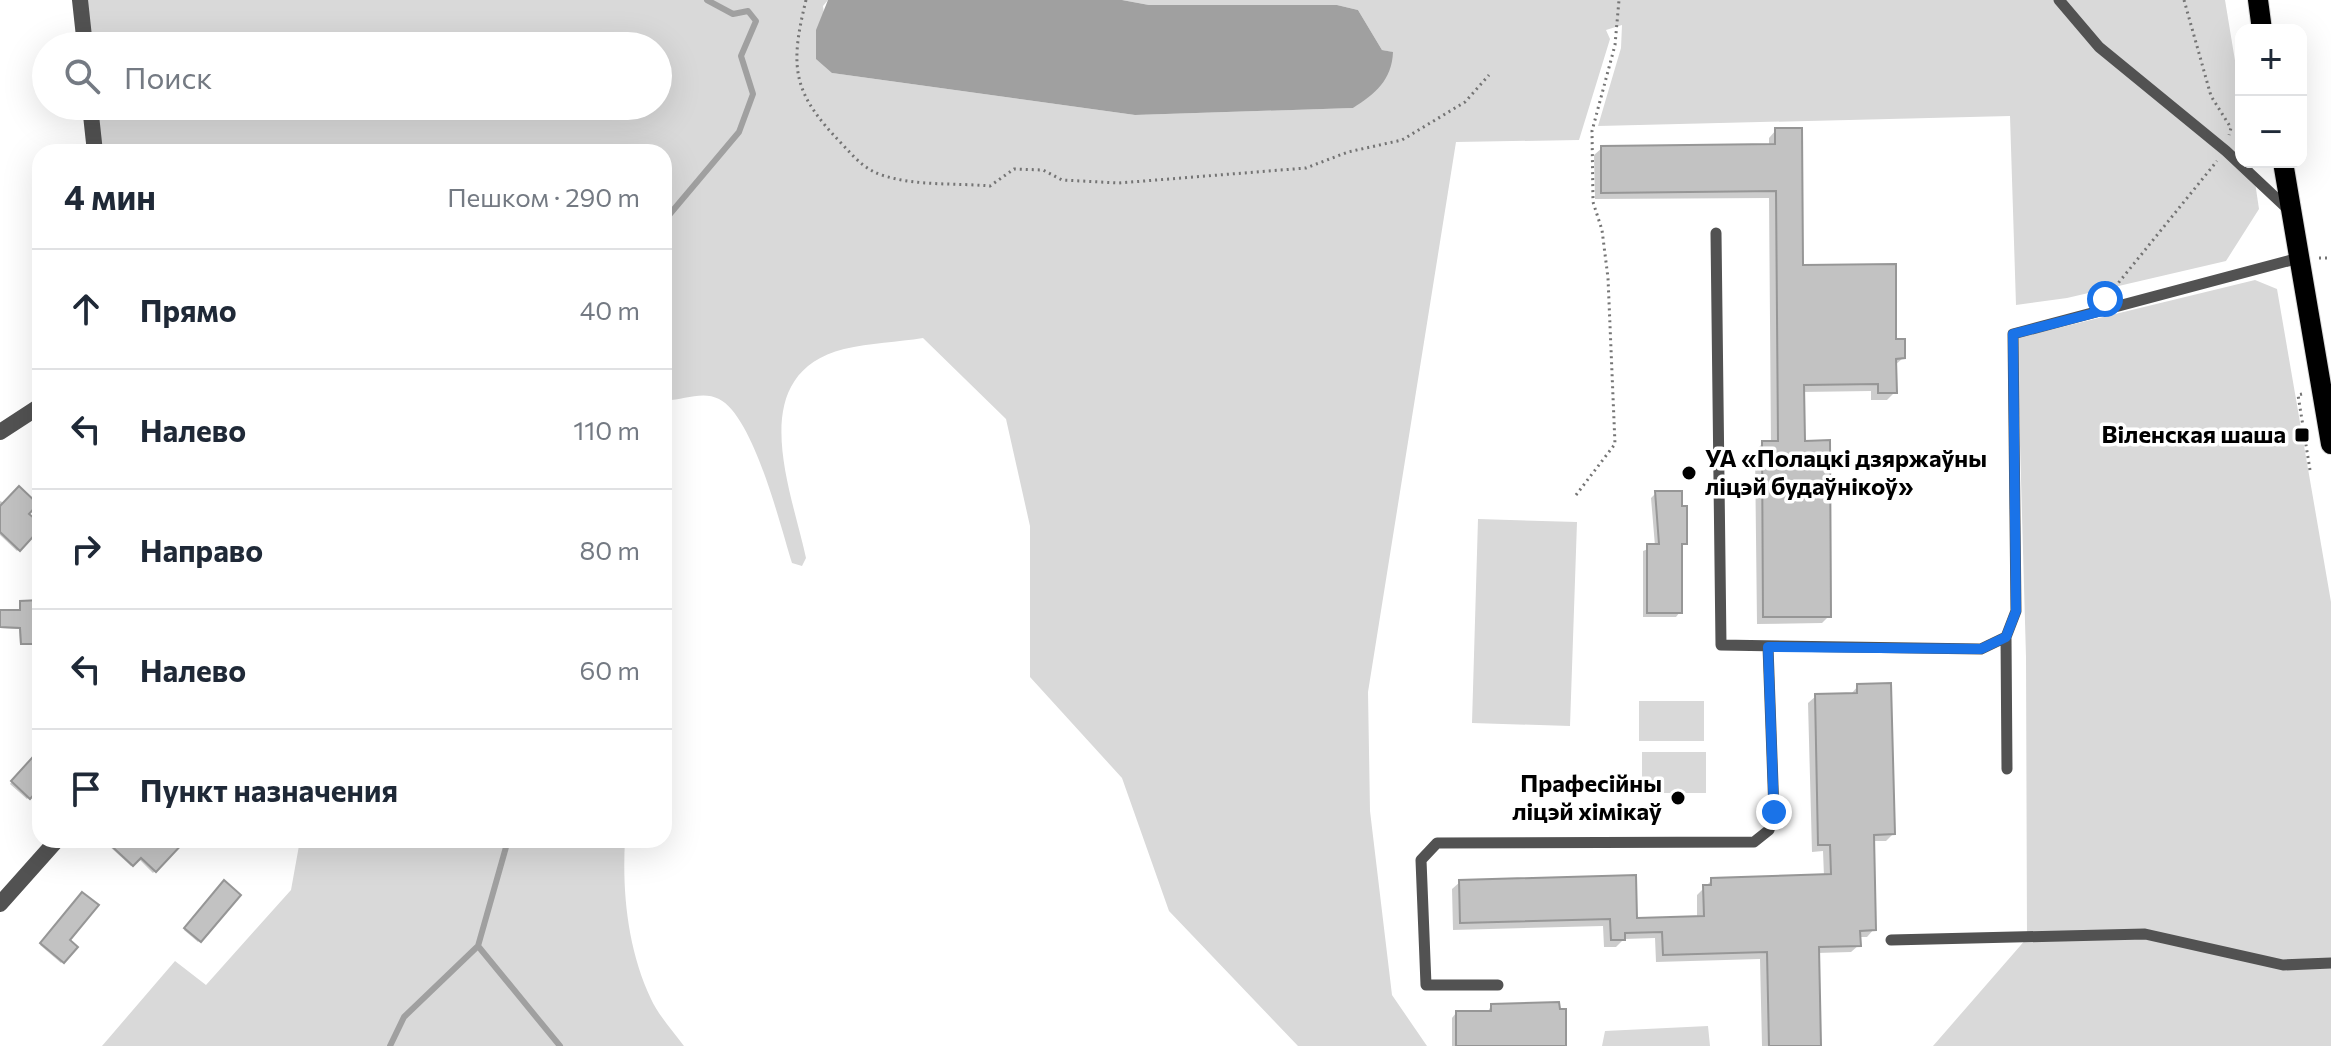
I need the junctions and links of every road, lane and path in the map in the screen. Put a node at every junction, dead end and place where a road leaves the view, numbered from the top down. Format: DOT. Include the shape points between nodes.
graph roads {
  1 [pos="80,0"];
  2 [pos="806,0"];
  3 [pos="1619,0"];
  4 [pos="2059,0"];
  5 [pos="2184,0"];
  6 [pos="2258,0"];
  7 [pos="2261,24"];
  8 [pos="83,32"];
  9 [pos="1489,75"];
  10 [pos="92,120"];
  11 [pos="94,144"];
  12 [pos="2226,151"];
  13 [pos="2284,168"];
  14 [pos="2291,213"];
  15 [pos="1716,233"];
  16 [pos="2299,258"];
  17 [pos="2102,311"];
  18 [pos="32,411"];
  19 [pos="0,432"];
  20 [pos="2331,444"];
  21 [pos="1576,495"];
  22 [pos="2006,637"];
  23 [pos="1768,647"];
  24 [pos="2007,769"];
  25 [pos="50,848"];
  26 [pos="0,904"];
  27 [pos="1891,940"];
  28 [pos="2331,963"];
  29 [pos="1498,985"];
  1 -- 8 [label="street"];
  2 -- 9 [label="path" via="795,69 799,86 816,117 863,166 887,177 990,186 1014,169 1043,170 1062,180 1119,183 1306,168 1402,140 1465,102"];
  3 -- 21 [label="path" via="1615,45 1592,131 1593,202 1608,278 1615,444"];
  4 -- 12 [label="lane" via="2099,47"];
  5 -- 12 [label="path" via="2211,96 2231,128"];
  6 -- 7 [label="main road"];
  10 -- 11 [label="street"];
  12 -- 14 [label="lane"];
  12 -- 17 [label="path" via="2105,299"];
  13 -- 14 [label="main road"];
  14 -- 16 [label="main road"];
  15 -- 23 [label="lane" via="1721,645"];
  16 -- 17 [label="lane"];
  16 -- 20 [label="main road"];
  17 -- 22 [label="lane" via="2013,334 2016,611"];
  18 -- 19 [label="street"];
  22 -- 23 [label="lane" via="1981,649"];
  22 -- 24 [label="lane"];
  23 -- 29 [label="lane" via="1774,812 1769,830 1754,842 1437,843 1421,860 1426,985"];
  25 -- 26 [label="street"];
  27 -- 28 [label="lane" via="2145,934 2283,965"];
}
